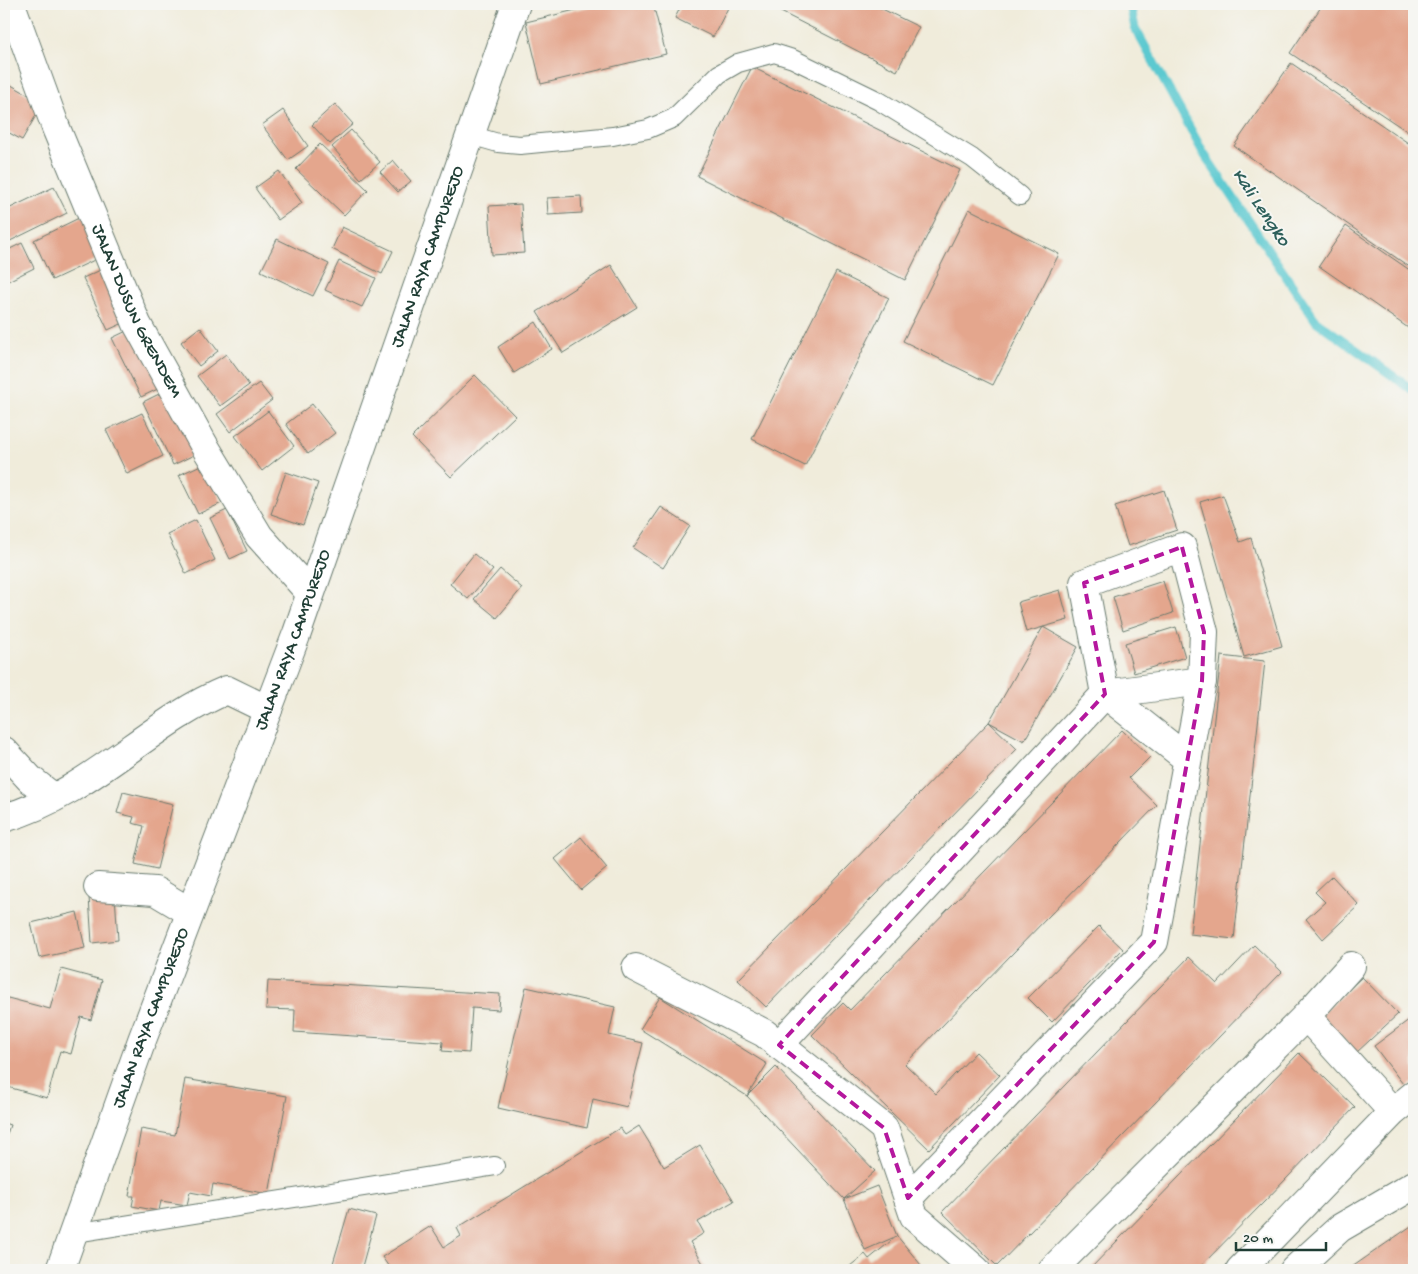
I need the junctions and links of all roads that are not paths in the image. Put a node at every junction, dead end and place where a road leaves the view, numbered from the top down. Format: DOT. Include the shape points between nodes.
graph roads {
  1 [pos="12,4"];
  2 [pos="516,4"];
  3 [pos="470,136"];
  4 [pos="1020,196"];
  5 [pos="310,593"];
  6 [pos="1202,681"];
  7 [pos="1105,694"];
  8 [pos="268,710"];
  9 [pos="4,751"];
  10 [pos="1186,758"];
  11 [pos="53,797"];
  12 [pos="4,818"];
  13 [pos="98,886"];
  14 [pos="190,912"];
  15 [pos="1351,966"];
  16 [pos="636,968"];
  17 [pos="1306,1016"];
  18 [pos="779,1045"];
  19 [pos="1414,1095"];
  20 [pos="1393,1112"];
  21 [pos="495,1166"];
  22 [pos="1414,1185"];
  23 [pos="908,1198"];
  24 [pos="75,1233"];
  25 [pos="60,1270"];
  26 [pos="976,1270"];
  27 [pos="1052,1270"];
  28 [pos="1240,1270"];
  29 [pos="1294,1270"];
  1 -- 5 [label="street, JALAN DUSUN GRENDEM" via="56,128 137,324 259,536"];
  2 -- 3 [label="street, JALAN RAYA CAMPUREJO"];
  3 -- 4 [label="lane" via="498,144 520,145 613,136 648,129 674,118 719,74 738,63 774,53 887,106 972,158"];
  3 -- 5 [label="street, JALAN RAYA CAMPUREJO"];
  5 -- 8 [label="street, JALAN RAYA CAMPUREJO"];
  6 -- 7 [label="street"];
  6 -- 7 [label="street" via="1204,632 1182,547 1084,583"];
  6 -- 10 [label="street"];
  7 -- 10 [label="street"];
  7 -- 18 [label="street"];
  8 -- 11 [label="street" via="227,690 182,714 108,766"];
  8 -- 14 [label="street, JALAN RAYA CAMPUREJO"];
  9 -- 11 [label="street" via="30,779"];
  10 -- 23 [label="street" via="1154,942"];
  11 -- 12 [label="street"];
  13 -- 14 [label="street" via="155,891"];
  14 -- 24 [label="street, JALAN RAYA CAMPUREJO"];
  15 -- 17 [label="street"];
  16 -- 18 [label="street" via="764,1033"];
  17 -- 20 [label="street"];
  17 -- 27 [label="street"];
  18 -- 23 [label="street" via="884,1128"];
  19 -- 20 [label="street"];
  20 -- 28 [label="street"];
  21 -- 24 [label="lane"];
  22 -- 29 [label="street" via="1340,1228"];
  23 -- 26 [label="street" via="914,1216"];
  24 -- 25 [label="street, JALAN RAYA CAMPUREJO"];
}
